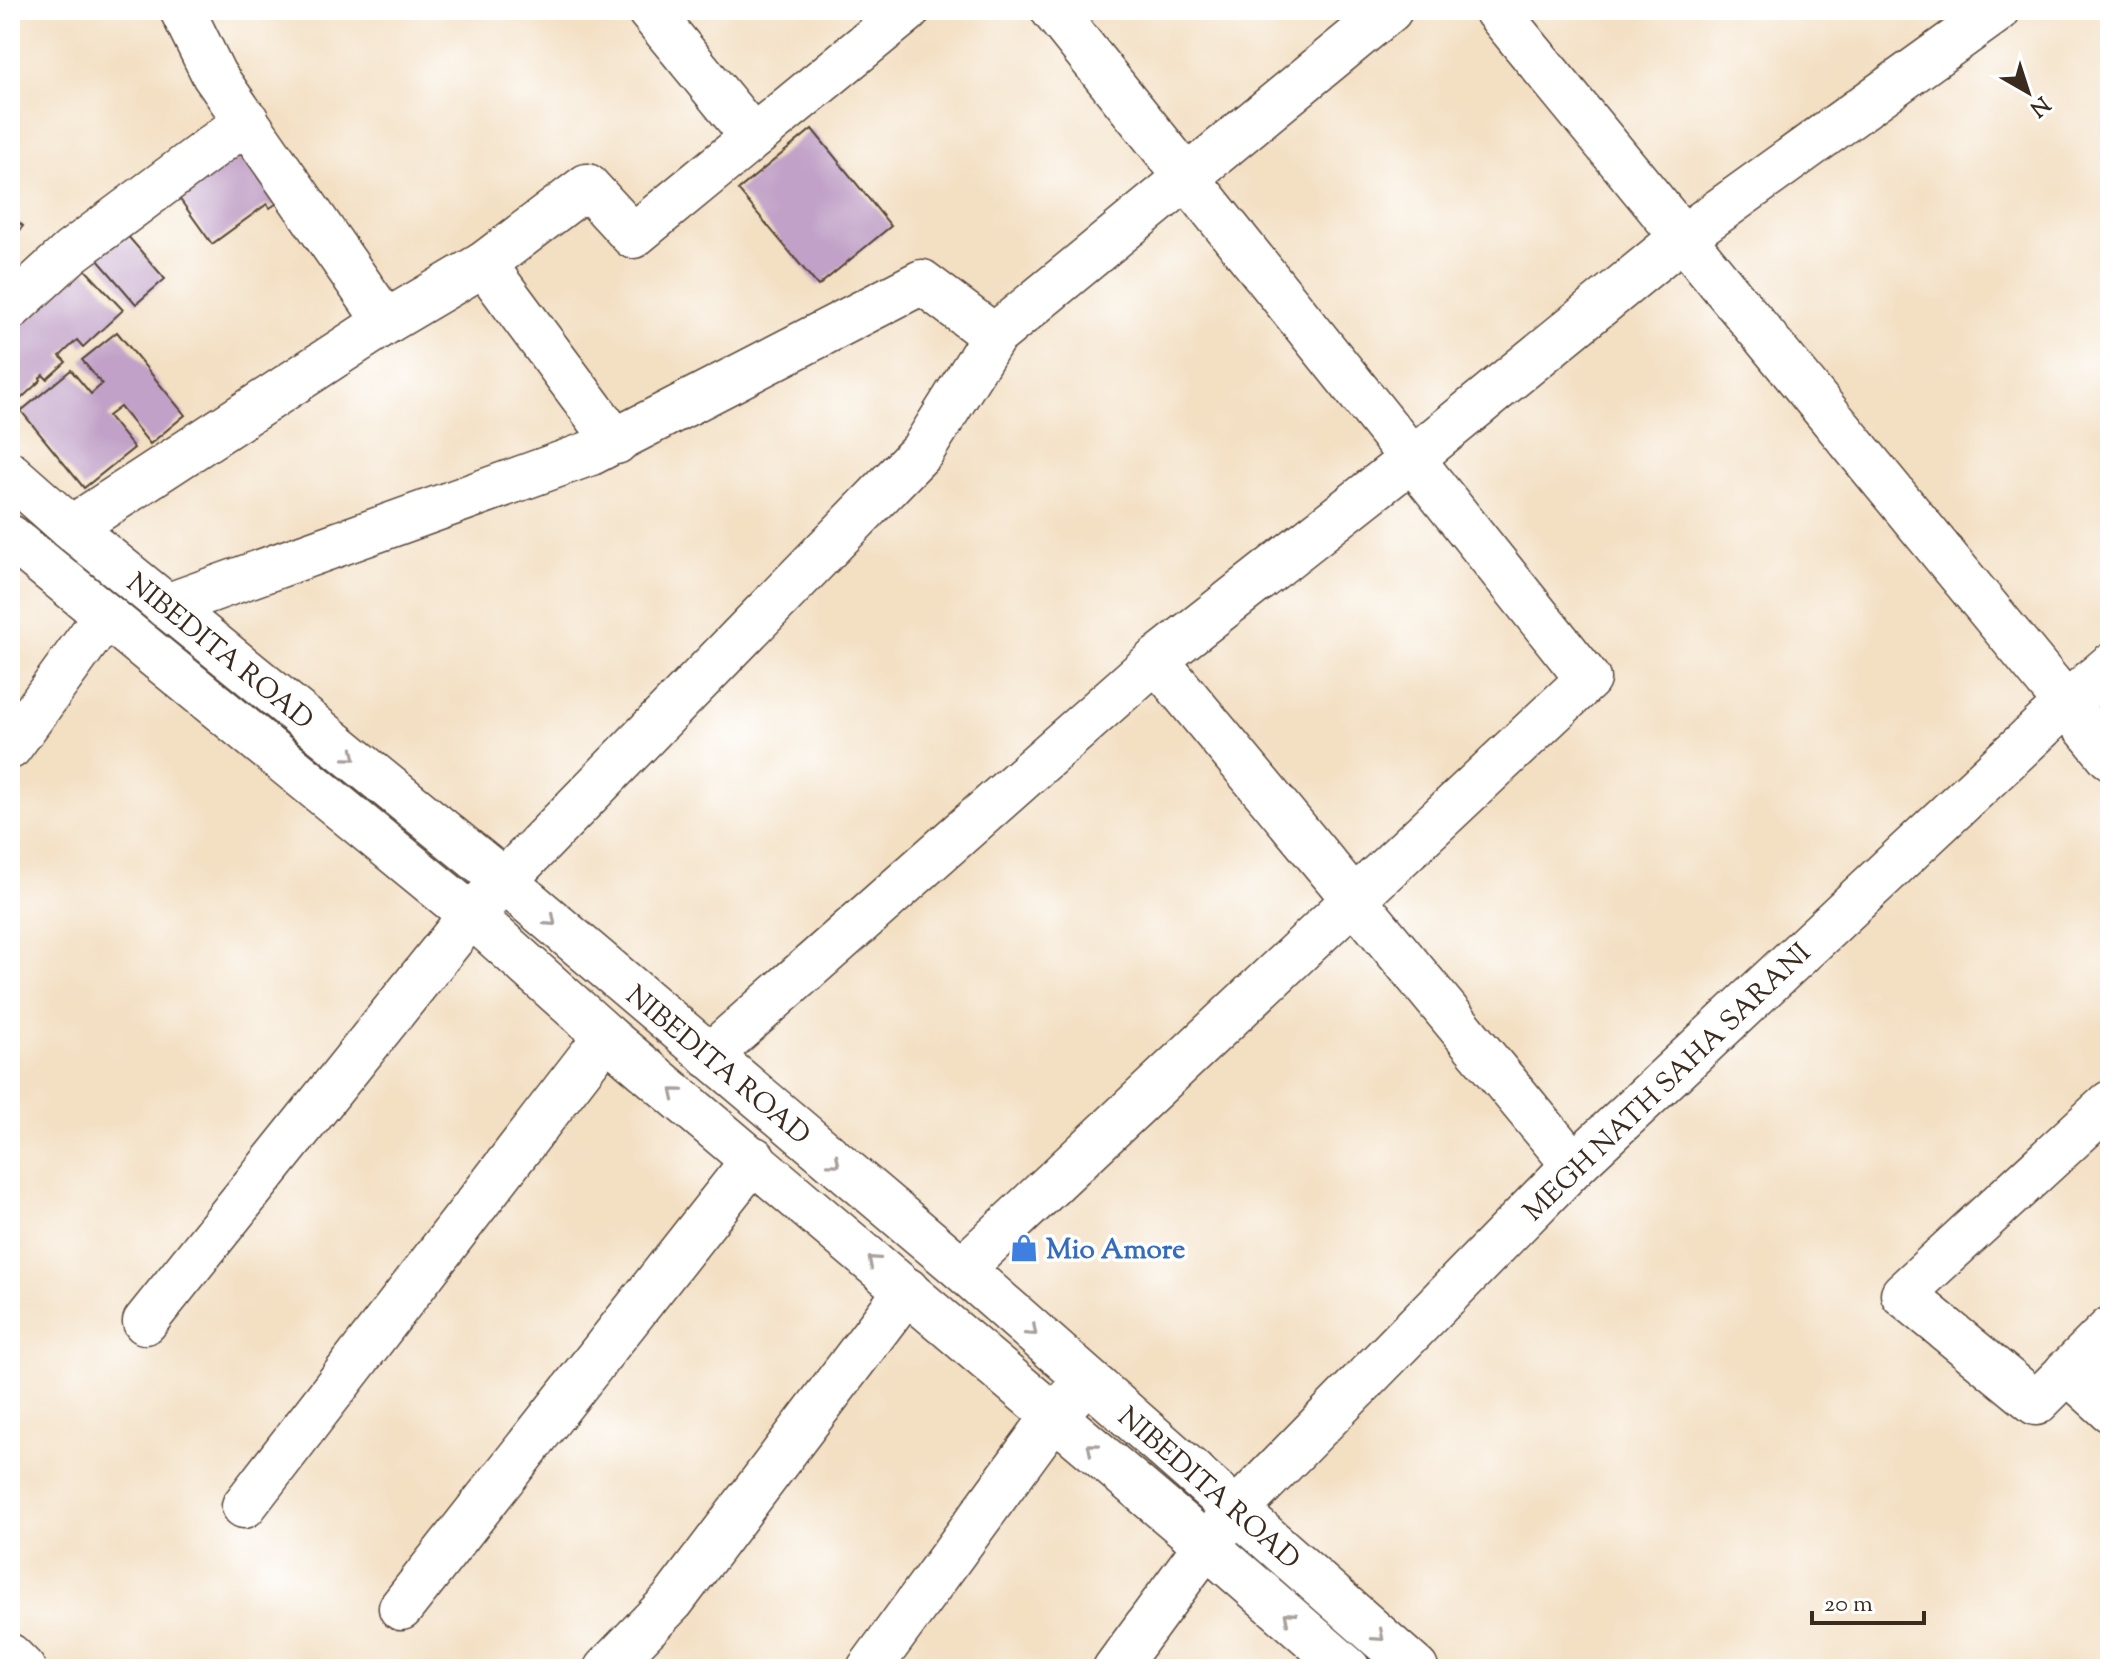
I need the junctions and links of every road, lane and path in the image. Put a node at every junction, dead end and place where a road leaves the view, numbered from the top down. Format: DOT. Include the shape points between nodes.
graph roads {
  1 [pos="182,10"];
  2 [pos="649,10"];
  3 [pos="908,10"];
  4 [pos="1053,10"];
  5 [pos="1390,10"];
  6 [pos="1496,10"];
  7 [pos="1998,10"];
  8 [pos="247,121"];
  9 [pos="753,137"];
  10 [pos="1188,177"];
  11 [pos="1683,237"];
  12 [pos="484,264"];
  13 [pos="10,308"];
  14 [pos="386,322"];
  15 [pos="994,336"];
  16 [pos="616,442"];
  17 [pos="1413,458"];
  18 [pos="10,474"];
  19 [pos="71,528"];
  20 [pos="10,537"];
  21 [pos="166,606"];
  22 [pos="105,616"];
  23 [pos="1156,660"];
  24 [pos="2110,666"];
  25 [pos="2067,703"];
  26 [pos="10,747"];
  27 [pos="2110,757"];
  28 [pos="504,881"];
  29 [pos="1354,902"];
  30 [pos="471,915"];
  31 [pos="606,1036"];
  32 [pos="709,1056"];
  33 [pos="2110,1103"];
  34 [pos="754,1159"];
  35 [pos="1574,1165"];
  36 [pos="962,1269"];
  37 [pos="907,1290"];
  38 [pos="145,1322"];
  39 [pos="2110,1329"];
  40 [pos="2067,1371"];
  41 [pos="1087,1379"];
  42 [pos="2110,1410"];
  43 [pos="1054,1416"];
  44 [pos="244,1506"];
  45 [pos="1237,1510"];
  46 [pos="1206,1545"];
  47 [pos="401,1608"];
  48 [pos="10,1656"];
  49 [pos="23,1669"];
  50 [pos="606,1669"];
  51 [pos="869,1669"];
  52 [pos="1115,1669"];
  53 [pos="1348,1669"];
  54 [pos="1416,1669"];
  1 -- 8 [label="street" via="205,59"];
  2 -- 9 [label="street"];
  3 -- 9 [label="street"];
  4 -- 10 [label="street"];
  5 -- 10 [label="street"];
  6 -- 11 [label="street"];
  7 -- 11 [label="street"];
  8 -- 13 [label="street" via="71,252"];
  8 -- 14 [label="street"];
  9 -- 12 [label="street" via="633,236 587,186"];
  10 -- 15 [label="street"];
  10 -- 17 [label="street"];
  11 -- 17 [label="street"];
  11 -- 25 [label="street"];
  12 -- 14 [label="street"];
  12 -- 16 [label="street"];
  14 -- 19 [label="street"];
  15 -- 16 [label="street" via="922,282"];
  15 -- 28 [label="street" via="922,451"];
  16 -- 21 [label="street"];
  17 -- 23 [label="street"];
  17 -- 29 [label="street" via="1588,679"];
  18 -- 19 [label="street, NIBEDITA ROAD"];
  19 -- 21 [label="street, NIBEDITA ROAD"];
  20 -- 22 [label="street, NIBEDITA ROAD"];
  21 -- 28 [label="street, NIBEDITA ROAD, one-way"];
  22 -- 26 [label="street"];
  22 -- 30 [label="street, NIBEDITA ROAD"];
  23 -- 29 [label="street"];
  23 -- 32 [label="street"];
  24 -- 25 [label="street, MEGH NATH SAHA SARANI"];
  25 -- 27 [label="street"];
  25 -- 35 [label="street, MEGH NATH SAHA SARANI"];
  28 -- 30 [label="street"];
  28 -- 32 [label="street, NIBEDITA ROAD, one-way"];
  29 -- 35 [label="street"];
  29 -- 36 [label="street"];
  30 -- 31 [label="street, NIBEDITA ROAD"];
  30 -- 38 [label="street"];
  34 -- 31 [label="street, NIBEDITA ROAD, one-way"];
  31 -- 44 [label="street"];
  32 -- 36 [label="street, NIBEDITA ROAD, one-way"];
  33 -- 40 [label="street" via="1903,1294 2036,1403"];
  37 -- 34 [label="street, NIBEDITA ROAD, one-way"];
  34 -- 47 [label="street"];
  35 -- 45 [label="street, MEGH NATH SAHA SARANI"];
  36 -- 41 [label="street, NIBEDITA ROAD, one-way"];
  37 -- 43 [label="street, NIBEDITA ROAD"];
  37 -- 50 [label="street" via="672,1601"];
  39 -- 40 [label="street"];
  40 -- 42 [label="street"];
  41 -- 43 [label="street"];
  41 -- 45 [label="street, NIBEDITA ROAD"];
  46 -- 43 [label="street, NIBEDITA ROAD, one-way"];
  43 -- 51 [label="street"];
  45 -- 46 [label="street, MEGH NATH SAHA SARANI"];
  45 -- 54 [label="street, NIBEDITA ROAD, one-way"];
  46 -- 52 [label="street, MEGH NATH SAHA SARANI"];
  53 -- 46 [label="street, NIBEDITA ROAD, one-way"];
  48 -- 49 [label="street"];
}
